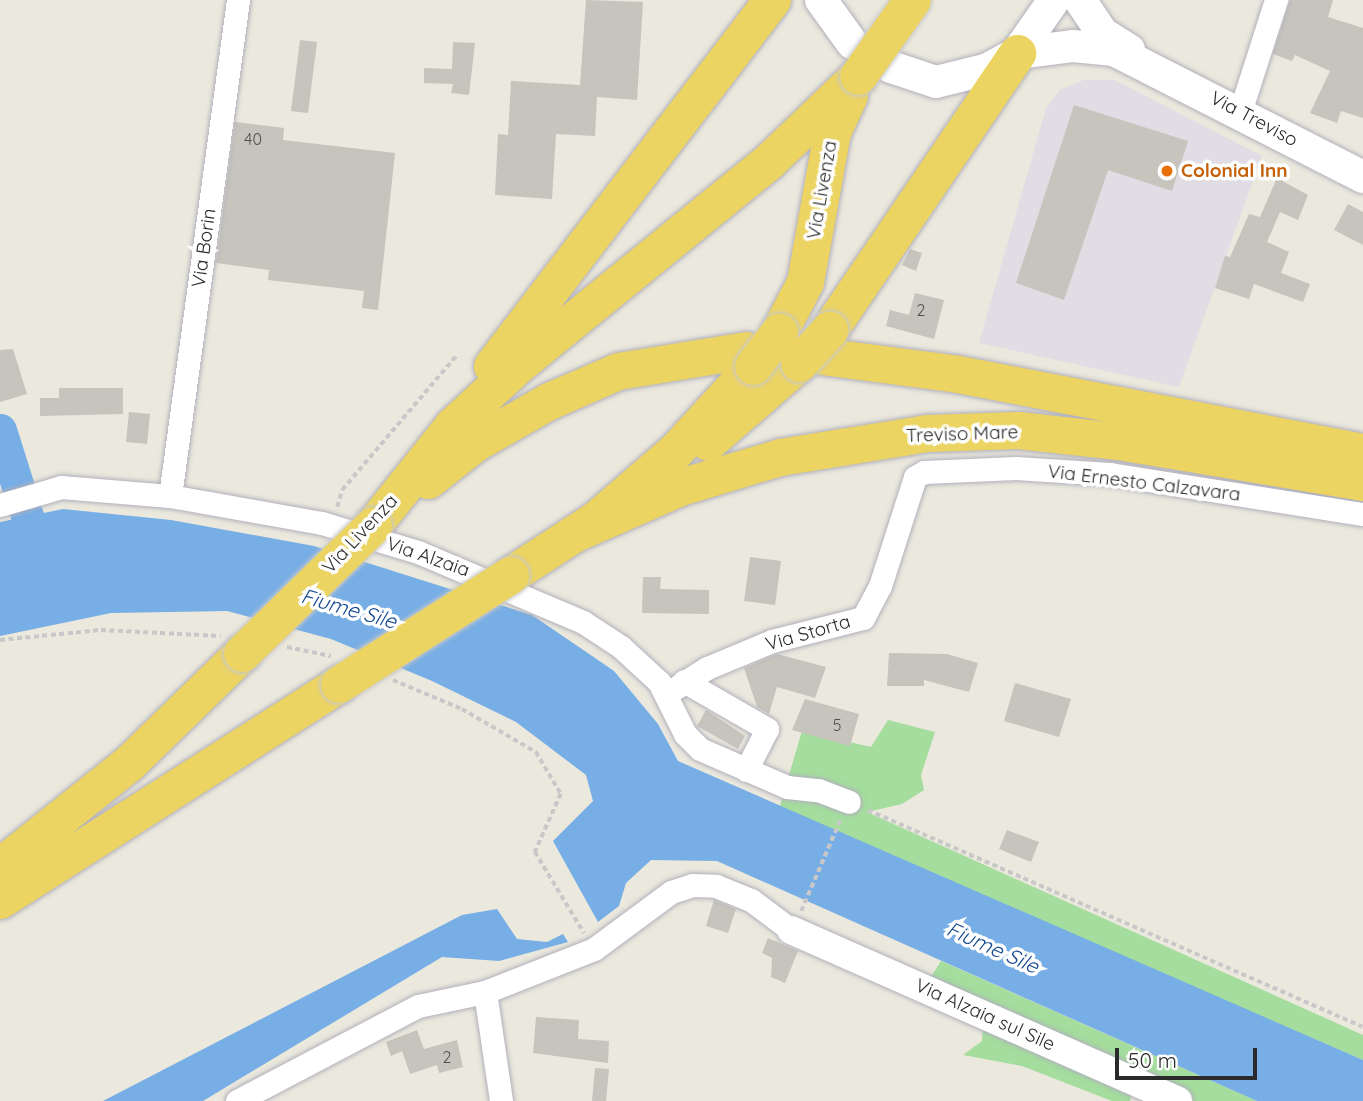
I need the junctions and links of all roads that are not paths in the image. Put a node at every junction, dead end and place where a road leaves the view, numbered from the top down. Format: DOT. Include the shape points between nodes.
graph roads {
  1 [pos="238,0"];
  2 [pos="772,0"];
  3 [pos="821,0"];
  4 [pos="912,0"];
  5 [pos="1054,0"];
  6 [pos="1080,0"];
  7 [pos="1276,0"];
  8 [pos="1017,53"];
  9 [pos="1144,61"];
  10 [pos="867,62"];
  11 [pos="1240,112"];
  12 [pos="1363,177"];
  13 [pos="817,350"];
  14 [pos="750,358"];
  15 [pos="453,425"];
  16 [pos="1363,452"];
  17 [pos="924,472"];
  18 [pos="1363,482"];
  19 [pos="170,496"];
  20 [pos="13,499"];
  21 [pos="1363,514"];
  22 [pos="610,517"];
  23 [pos="373,525"];
  24 [pos="573,534"];
  25 [pos="675,687"];
  26 [pos="746,770"];
  27 [pos="846,808"];
  28 [pos="0,866"];
  29 [pos="0,900"];
  30 [pos="794,925"];
  31 [pos="485,992"];
  32 [pos="237,1101"];
  33 [pos="501,1101"];
  34 [pos="1178,1101"];
  1 -- 19 [label="street, Via Borin"];
  2 -- 15 [label="highway" via="459,407"];
  3 -- 10 [label="main road"];
  4 -- 10 [label="highway, bridge"];
  5 -- 8 [label="main road"];
  6 -- 9 [label="main road, Via Treviso" via="1102,33"];
  7 -- 11 [label="street"];
  8 -- 9 [label="main road, Via Treviso" via="1092,46"];
  8 -- 10 [label="main road" via="988,69 936,82"];
  8 -- 13 [label="highway"];
  9 -- 11 [label="main road, Via Treviso"];
  10 -- 14 [label="highway, Via Livenza, bridge" via="832,132 805,282 779,332"];
  10 -- 15 [label="highway, Via Livenza" via="768,161 527,357"];
  11 -- 12 [label="main road, Via Treviso"];
  13 -- 16 [label="highway"];
  13 -- 22 [label="highway" via="763,399"];
  14 -- 23 [label="highway" via="618,371 548,401 475,443"];
  14 -- 24 [label="highway, Via Livenza" via="677,450"];
  15 -- 23 [label="highway, Via Livenza"];
  17 -- 21 [label="street, Via Ernesto Calzavara" via="1016,468 1110,474"];
  17 -- 25 [label="street, Via Storta" via="915,477 880,586 863,618 772,641"];
  18 -- 22 [label="highway, Treviso Mare" via="1118,441 1018,430 927,433 780,457 680,487"];
  19 -- 20 [label="street, Via Alzaia" via="61,487"];
  19 -- 25 [label="street, Via Alzaia" via="333,526 472,572 583,622"];
  22 -- 24 [label="highway, Treviso Mare"];
  23 -- 28 [label="highway, Via Livenza, bridge" via="129,763"];
  24 -- 29 [label="highway, Via Livenza, bridge"];
  25 -- 26 [label="street, Via Alzaia" via="685,734 700,749"];
  25 -- 26 [label="street" via="767,729"];
  26 -- 27 [label="street, Via Alzaia"];
  30 -- 31 [label="street" via="716,886 692,885 671,892 594,949"];
  30 -- 34 [label="street, Via Alzaia sul Sile"];
  31 -- 32 [label="street" via="418,1006"];
  31 -- 33 [label="street"];
}
